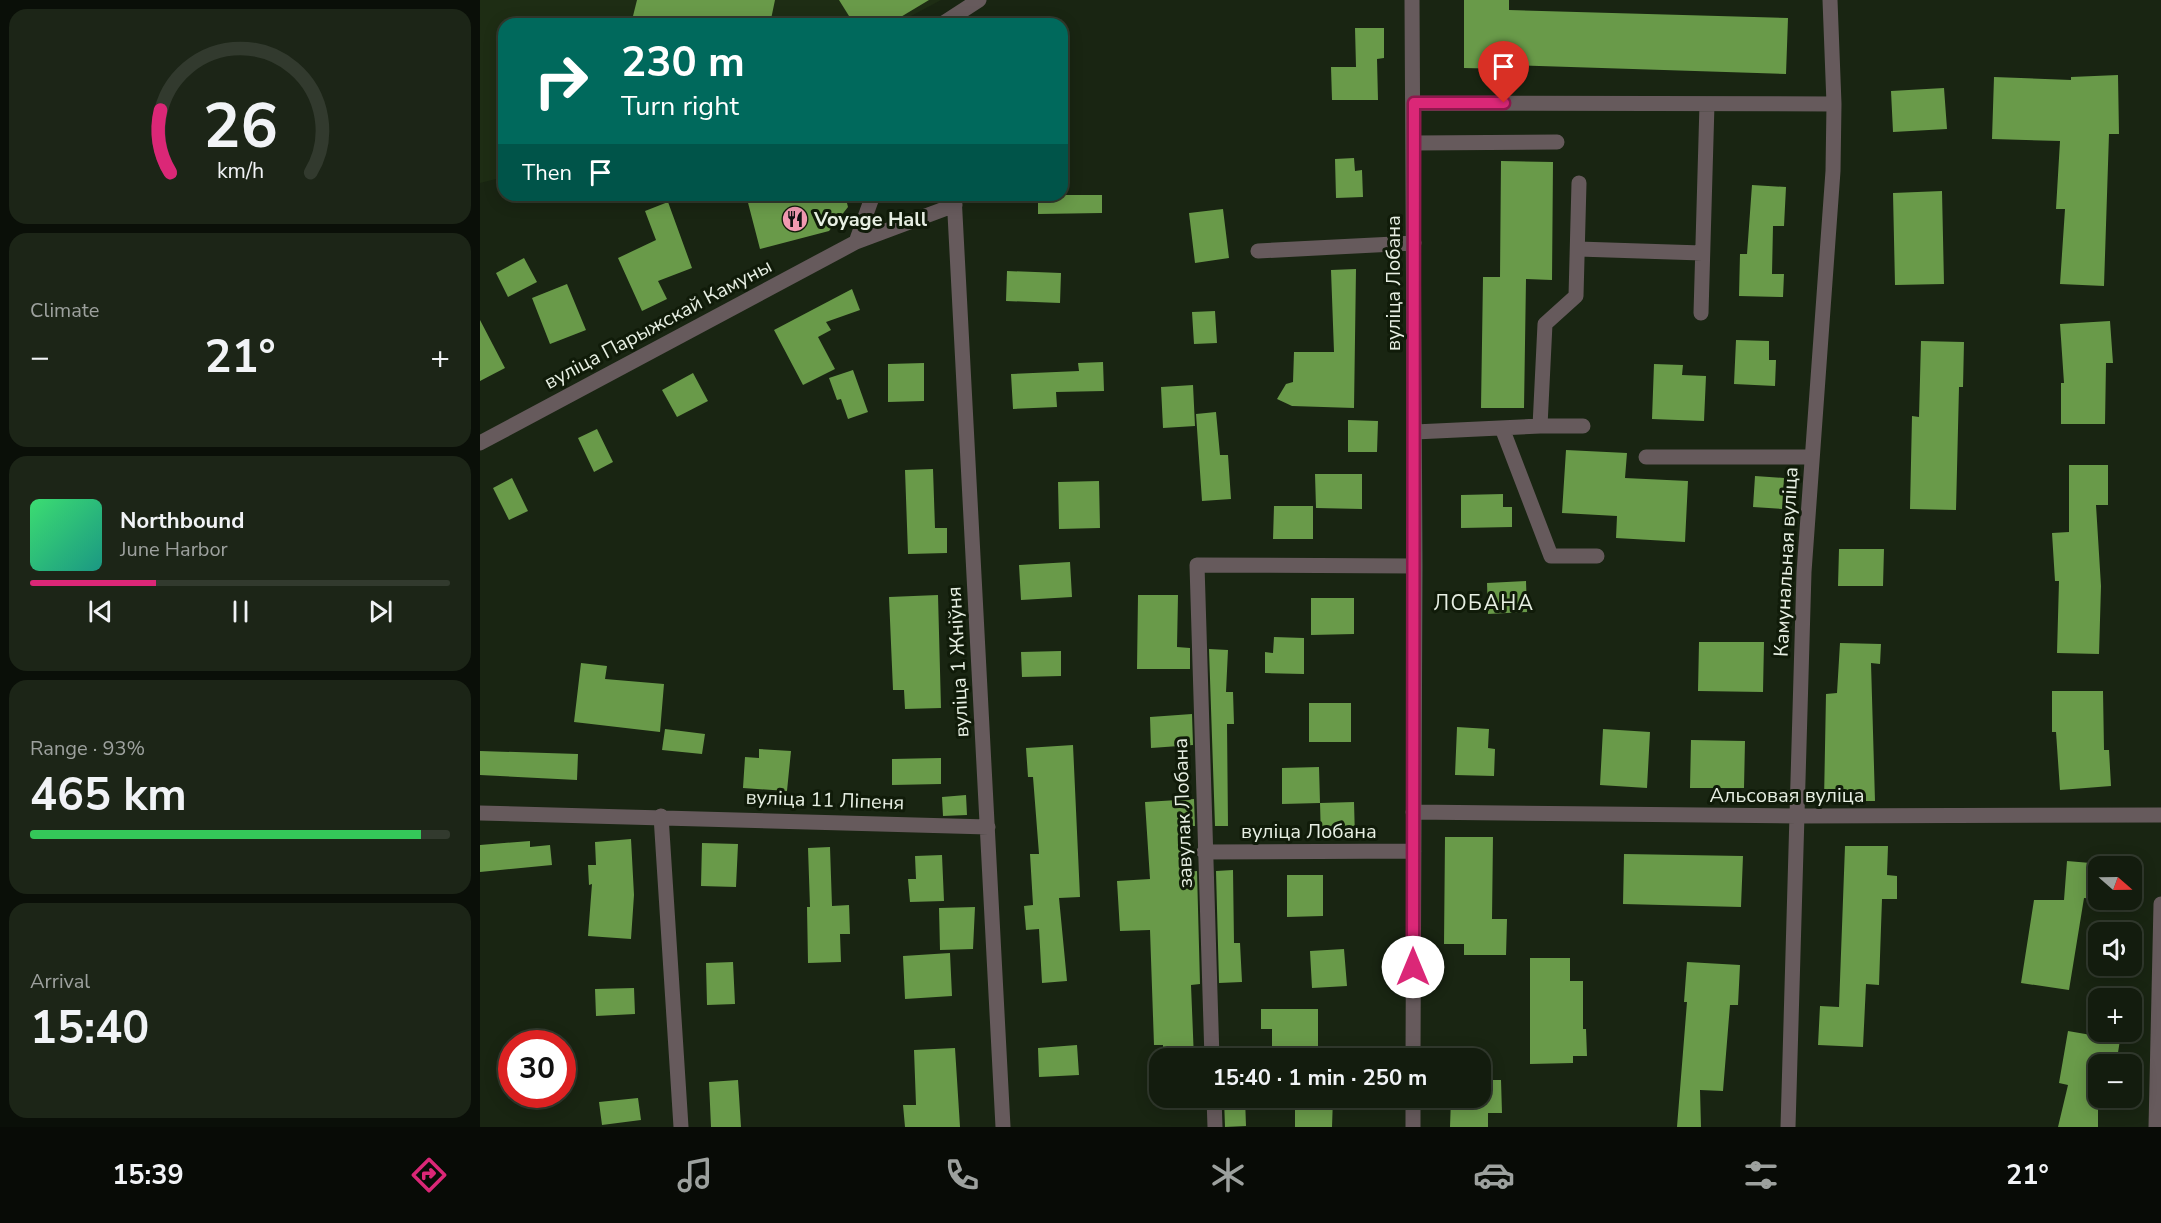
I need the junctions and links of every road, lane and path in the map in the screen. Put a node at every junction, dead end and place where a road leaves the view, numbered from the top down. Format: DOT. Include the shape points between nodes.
graph roads {
  1 [pos="980,0"];
  2 [pos="1412,0"];
  3 [pos="1830,0"];
  4 [pos="952,18"];
  5 [pos="1414,103"];
  6 [pos="1707,104"];
  7 [pos="1834,104"];
  8 [pos="1557,142"];
  9 [pos="1414,143"];
  10 [pos="1579,183"];
  11 [pos="871,201"];
  12 [pos="953,201"];
  13 [pos="955,201"];
  14 [pos="856,242"];
  15 [pos="1414,243"];
  16 [pos="1578,249"];
  17 [pos="1258,251"];
  18 [pos="1702,253"];
  19 [pos="1701,313"];
  20 [pos="1540,426"];
  21 [pos="1583,426"];
  22 [pos="1502,428"];
  23 [pos="1414,432"];
  24 [pos="480,443"];
  25 [pos="1646,457"];
  26 [pos="1812,457"];
  27 [pos="1597,556"];
  28 [pos="1415,566"];
  29 [pos="1413,812"];
  30 [pos="480,813"];
  31 [pos="2161,815"];
  32 [pos="661,816"];
  33 [pos="1797,816"];
  34 [pos="988,827"];
  35 [pos="1204,852"];
  36 [pos="1414,852"];
  37 [pos="2161,904"];
  38 [pos="1212,1048"];
  39 [pos="1413,1048"];
  40 [pos="1214,1108"];
  41 [pos="1413,1108"];
  42 [pos="681,1127"];
  43 [pos="1003,1127"];
  44 [pos="1215,1127"];
  45 [pos="1413,1127"];
  46 [pos="1788,1127"];
  47 [pos="2156,1127"];
  1 -- 4 [label="street"];
  2 -- 5 [label="street, вуліца Лобана"];
  3 -- 7 [label="street, Камунальная вуліца"];
  5 -- 6 [label="street"];
  5 -- 9 [label="street, вуліца Лобана"];
  6 -- 7 [label="street"];
  6 -- 18 [label="street"];
  7 -- 26 [label="street, Камунальная вуліца" via="1833,171"];
  8 -- 9 [label="street"];
  9 -- 15 [label="street, вуліца Лобана"];
  10 -- 16 [label="street"];
  11 -- 14 [label="street"];
  12 -- 14 [label="street, вуліца Парыжскай Камуны"];
  13 -- 34 [label="street, вуліца 1 Жніўня"];
  14 -- 24 [label="street, вуліца Парыжскай Камуны"];
  15 -- 17 [label="street"];
  15 -- 23 [label="street, вуліца Лобана"];
  16 -- 18 [label="street"];
  16 -- 20 [label="street" via="1576,296 1545,324"];
  18 -- 19 [label="street"];
  20 -- 21 [label="street"];
  20 -- 22 [label="street"];
  22 -- 23 [label="street"];
  22 -- 27 [label="street" via="1551,556"];
  23 -- 28 [label="street, вуліца Лобана"];
  25 -- 26 [label="street"];
  26 -- 33 [label="street, Камунальная вуліца" via="1804,572"];
  28 -- 29 [label="street, вуліца Лобана"];
  28 -- 35 [label="street, завулак Лобана" via="1197,565"];
  29 -- 33 [label="street, Альсовая вуліца"];
  29 -- 36 [label="street, вуліца Лобана"];
  30 -- 32 [label="street, вуліца 11 Ліпеня"];
  31 -- 33 [label="street, Альсовая вуліца"];
  32 -- 34 [label="street, вуліца 11 Ліпеня"];
  32 -- 42 [label="street"];
  33 -- 46 [label="street, Камунальная вуліца"];
  34 -- 43 [label="street, вуліца 1 Жніўня"];
  35 -- 36 [label="street, вуліца Лобана"];
  35 -- 38 [label="street, завулак Лобана"];
  36 -- 39 [label="street, вуліца Лобана"];
  37 -- 47 [label="street"];
  40 -- 44 [label="street"];
  41 -- 45 [label="street"];
}
